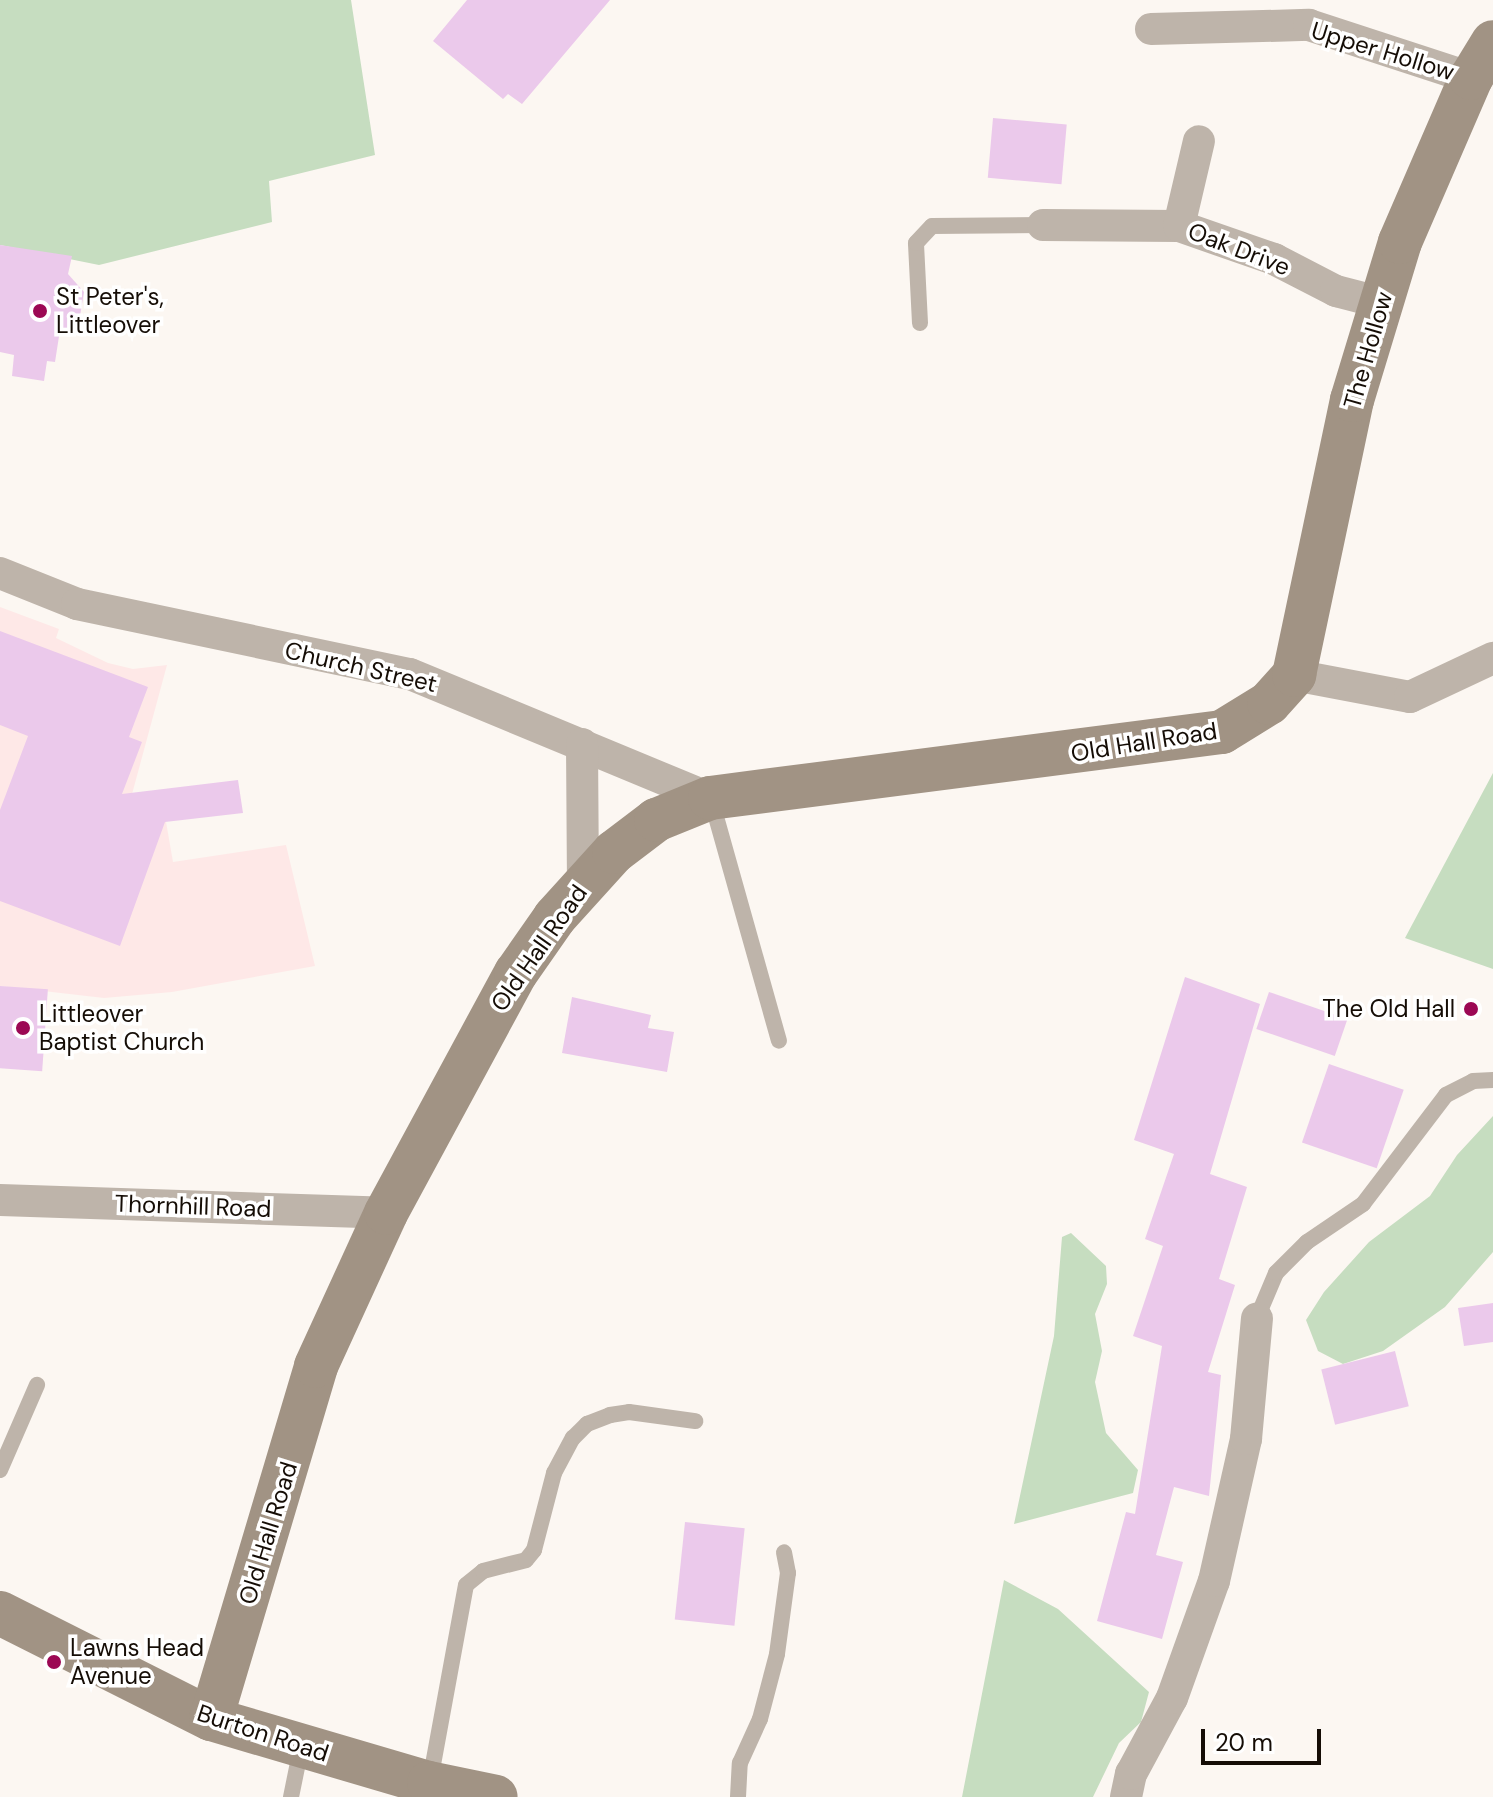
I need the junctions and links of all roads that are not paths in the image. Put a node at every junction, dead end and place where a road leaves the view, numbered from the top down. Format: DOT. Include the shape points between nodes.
graph roads {
  1 [pos="1151,29"];
  2 [pos="1493,42"];
  3 [pos="1471,78"];
  4 [pos="1199,141"];
  5 [pos="1043,225"];
  6 [pos="1179,226"];
  7 [pos="1382,303"];
  8 [pos="920,323"];
  9 [pos="0,573"];
  10 [pos="1493,658"];
  11 [pos="1294,675"];
  12 [pos="582,744"];
  13 [pos="710,798"];
  14 [pos="583,883"];
  15 [pos="779,1041"];
  16 [pos="1493,1080"];
  17 [pos="0,1200"];
  18 [pos="386,1213"];
  19 [pos="1257,1318"];
  20 [pos="37,1385"];
  21 [pos="695,1421"];
  22 [pos="0,1470"];
  23 [pos="784,1552"];
  24 [pos="0,1613"];
  25 [pos="211,1719"];
  26 [pos="301,1748"];
  27 [pos="429,1783"];
  28 [pos="291,1797"];
  29 [pos="496,1797"];
  30 [pos="738,1797"];
  31 [pos="1126,1797"];
  1 -- 3 [label="street, Upper Hollow" via="1309,25"];
  2 -- 3 [label="street, The Hollow"];
  3 -- 7 [label="street, The Hollow" via="1400,242"];
  4 -- 6 [label="street"];
  5 -- 6 [label="street, Oak Drive"];
  5 -- 8 [label="lane" via="932,226 916,243"];
  6 -- 7 [label="street, Oak Drive" via="1274,259 1336,291"];
  7 -- 11 [label="street, The Hollow" via="1352,400"];
  9 -- 12 [label="street, Church Street" via="77,604 410,674"];
  10 -- 11 [label="street" via="1410,697"];
  11 -- 13 [label="street, Old Hall Road" via="1269,703 1222,732"];
  12 -- 13 [label="street, Church Street"];
  12 -- 14 [label="street"];
  13 -- 14 [label="street, Old Hall Road" via="635,833"];
  13 -- 15 [label="lane"];
  14 -- 18 [label="street, Old Hall Road" via="516,973"];
  16 -- 19 [label="lane" via="1473,1081 1446,1095 1363,1204 1307,1242 1276,1273"];
  17 -- 18 [label="street, Thornhill Road"];
  18 -- 25 [label="street, Old Hall Road" via="316,1366"];
  19 -- 31 [label="street" via="1246,1439 1214,1581 1172,1698 1131,1774"];
  20 -- 22 [label="lane"];
  21 -- 27 [label="lane" via="629,1412 600,1416 573,1438 554,1473 534,1550 526,1560 483,1571 466,1585"];
  23 -- 30 [label="lane" via="788,1573 777,1654 760,1719 740,1763"];
  24 -- 25 [label="street, Burton Road"];
  25 -- 26 [label="street, Burton Road"];
  26 -- 27 [label="street, Burton Road"];
  26 -- 28 [label="lane"];
  27 -- 29 [label="street, Burton Road"];
}
